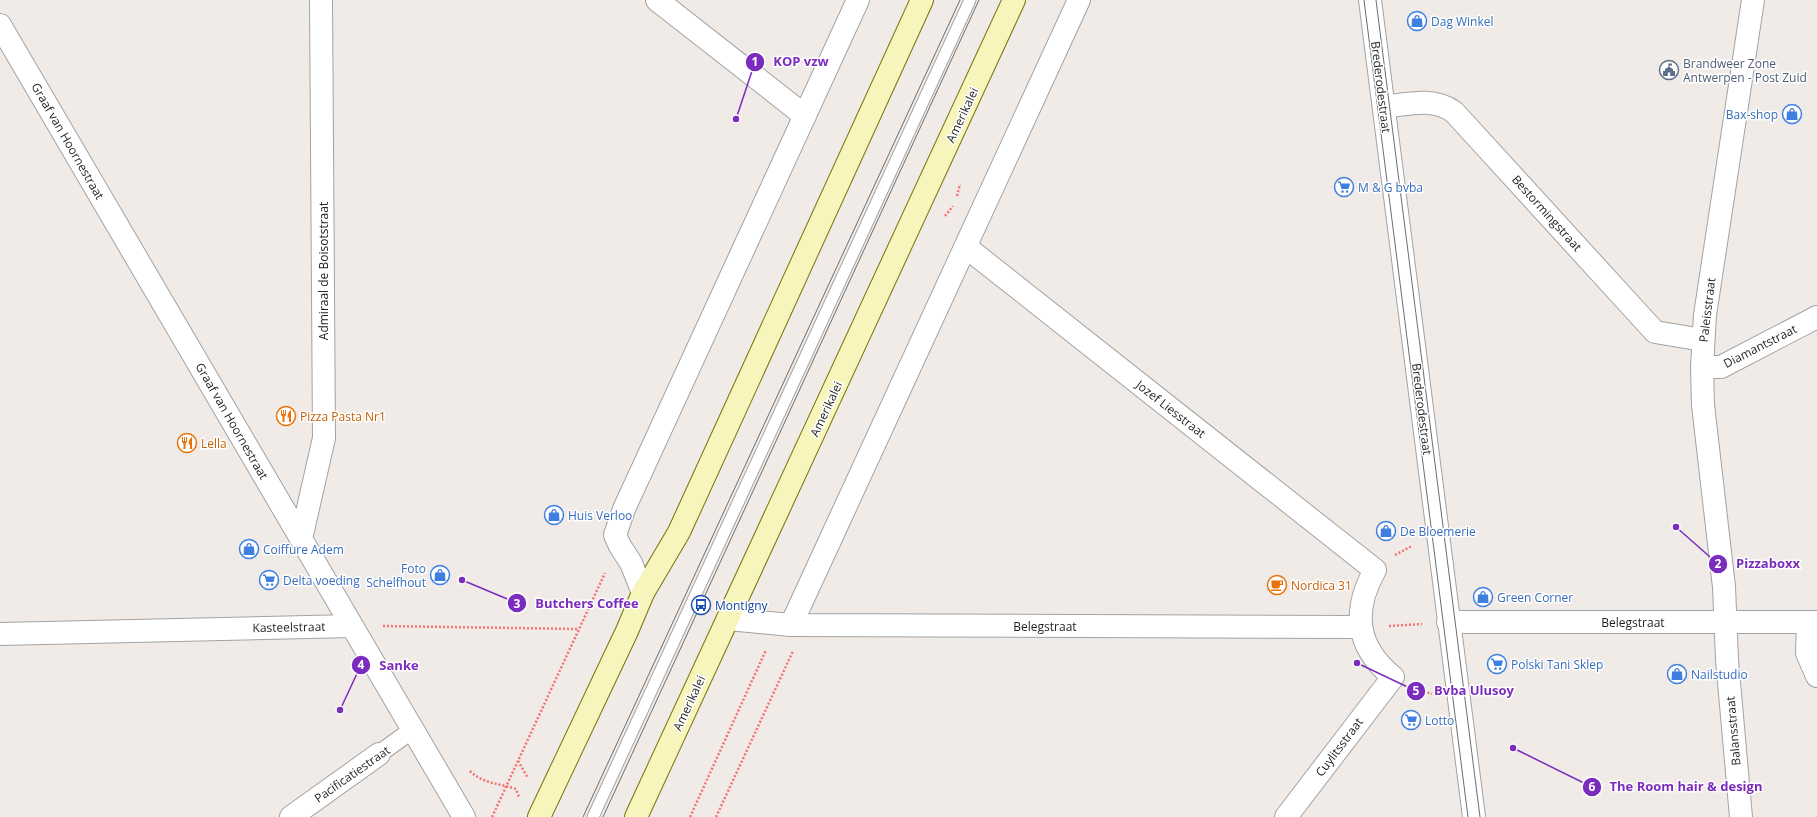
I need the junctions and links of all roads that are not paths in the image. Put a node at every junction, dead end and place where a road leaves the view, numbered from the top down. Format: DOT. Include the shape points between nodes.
graph roads {
  1 [pos="321,0"];
  2 [pos="658,0"];
  3 [pos="858,0"];
  4 [pos="922,0"];
  5 [pos="970,0"];
  6 [pos="1014,0"];
  7 [pos="1079,0"];
  8 [pos="1370,0"];
  9 [pos="1753,0"];
  10 [pos="0,25"];
  11 [pos="1384,107"];
  12 [pos="805,116"];
  13 [pos="966,247"];
  14 [pos="1817,317"];
  15 [pos="1703,340"];
  16 [pos="1702,367"];
  17 [pos="300,539"];
  18 [pos="644,593"];
  19 [pos="728,619"];
  20 [pos="1448,622"];
  21 [pos="1727,622"];
  22 [pos="1813,622"];
  23 [pos="791,625"];
  24 [pos="351,626"];
  25 [pos="1361,627"];
  26 [pos="0,634"];
  27 [pos="1817,676"];
  28 [pos="412,730"];
  29 [pos="379,754"];
  30 [pos="291,817"];
  31 [pos="464,817"];
  32 [pos="539,817"];
  33 [pos="593,817"];
  34 [pos="636,817"];
  35 [pos="1286,817"];
  36 [pos="1474,817"];
  37 [pos="1741,817"];
  1 -- 17 [label="street, Admiraal de Boisotstraat" via="324,438"];
  2 -- 12 [label="street"];
  3 -- 12 [label="street"];
  4 -- 18 [label="main road" via="680,532"];
  5 -- 33 [label="lane"];
  6 -- 19 [label="main road, Amerikalei"];
  7 -- 13 [label="street"];
  8 -- 11 [label="street, Brederodestraat"];
  9 -- 15 [label="street, Paleisstraat"];
  10 -- 17 [label="street, Graaf van Hoornestraat"];
  11 -- 15 [label="street, Bestormingstraat" via="1421,103 1446,106 1655,332"];
  11 -- 20 [label="street, Brederodestraat"];
  12 -- 18 [label="street" via="624,509 615,535"];
  13 -- 23 [label="street"];
  13 -- 25 [label="street, Jozef Liesstraat" via="1375,570 1364,596"];
  14 -- 16 [label="street, Diamantstraat" via="1721,367"];
  15 -- 16 [label="street, Paleisstraat"];
  16 -- 21 [label="street, Paleisstraat"];
  17 -- 24 [label="street, Graaf van Hoornestraat"];
  18 -- 32 [label="main road"];
  19 -- 23 [label="street, Belegstraat"];
  19 -- 34 [label="main road, Amerikalei"];
  20 -- 21 [label="street, Belegstraat"];
  20 -- 36 [label="street, Brederodestraat"];
  21 -- 22 [label="street, Belegstraat"];
  21 -- 37 [label="street, Balansstraat" via="1727,660"];
  22 -- 27 [label="street" via="1807,653"];
  23 -- 25 [label="street, Belegstraat"];
  24 -- 26 [label="street, Kasteelstraat"];
  24 -- 28 [label="street, Graaf van Hoornestraat"];
  25 -- 35 [label="street, Cuylitsstraat" via="1364,642 1371,656 1393,677"];
  28 -- 29 [label="street, Pacificatiestraat"];
  28 -- 31 [label="street, Graaf van Hoornestraat"];
  29 -- 30 [label="street, Pacificatiestraat"];
}
